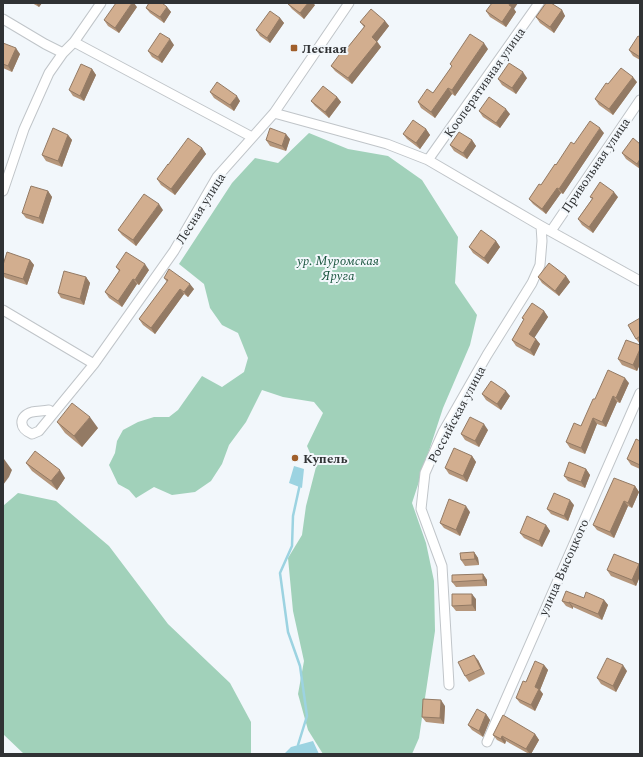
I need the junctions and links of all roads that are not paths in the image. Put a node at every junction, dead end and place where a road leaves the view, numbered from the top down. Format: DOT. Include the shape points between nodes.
graph roads {
  1 [pos="101,3"];
  2 [pos="349,3"];
  3 [pos="539,3"];
  4 [pos="3,19"];
  5 [pos="74,42"];
  6 [pos="63,53"];
  7 [pos="640,100"];
  8 [pos="274,113"];
  9 [pos="252,137"];
  10 [pos="428,160"];
  11 [pos="3,192"];
  12 [pos="541,226"];
  13 [pos="551,231"];
  14 [pos="640,281"];
  15 [pos="3,310"];
  16 [pos="94,364"];
  17 [pos="640,393"];
  18 [pos="53,414"];
  19 [pos="449,685"];
  20 [pos="487,742"];
  1 -- 5 [label="street"];
  2 -- 8 [label="street, Лесная улица"];
  3 -- 10 [label="street, Кооперативная улица"];
  4 -- 6 [label="street"];
  5 -- 6 [label="street"];
  5 -- 9 [label="street"];
  6 -- 11 [label="street" via="49,73 24,129"];
  7 -- 13 [label="street, Привольная улица"];
  8 -- 9 [label="street, Лесная улица"];
  8 -- 10 [label="street" via="387,144"];
  9 -- 16 [label="street, Лесная улица" via="217,177 174,251"];
  10 -- 12 [label="street"];
  12 -- 13 [label="street"];
  12 -- 19 [label="street, Российская улица" via="540,265 532,283 480,368 425,472 421,508 442,566"];
  13 -- 14 [label="street"];
  15 -- 16 [label="street"];
  16 -- 18 [label="street, Лесная улица"];
  17 -- 20 [label="street, улица Высоцкого"];
}
